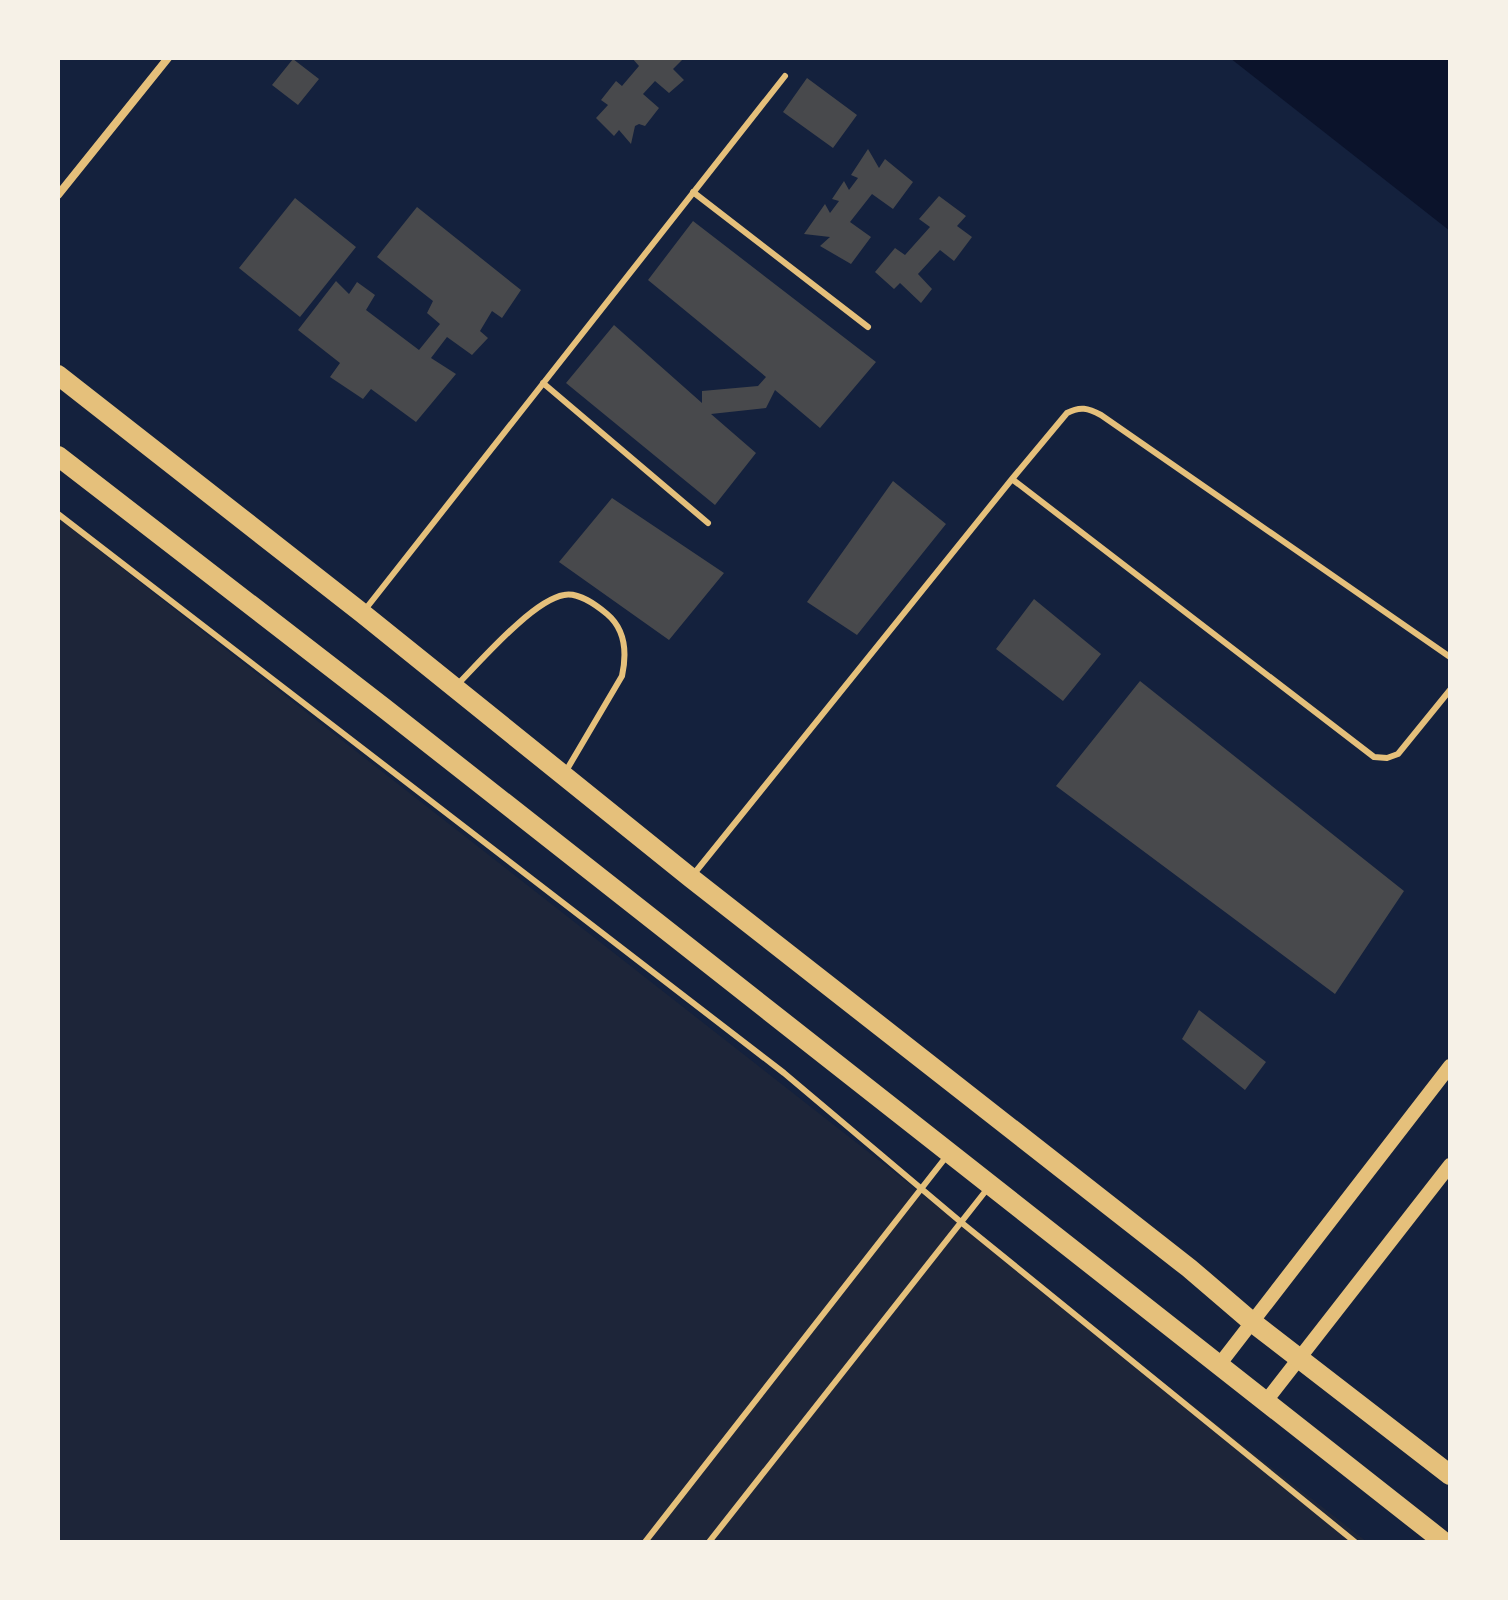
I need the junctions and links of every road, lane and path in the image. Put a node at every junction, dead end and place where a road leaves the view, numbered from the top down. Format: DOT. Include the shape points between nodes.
graph roads {
  1 [pos="168,58"];
  2 [pos="785,76"];
  3 [pos="693,192"];
  4 [pos="58,195"];
  5 [pos="868,327"];
  6 [pos="58,375"];
  7 [pos="543,383"];
  8 [pos="58,456"];
  9 [pos="1012,479"];
  10 [pos="58,514"];
  11 [pos="708,523"];
  12 [pos="362,613"];
  13 [pos="1450,657"];
  14 [pos="455,688"];
  15 [pos="1450,690"];
  16 [pos="564,776"];
  17 [pos="691,878"];
  18 [pos="1450,1066"];
  19 [pos="950,1153"];
  20 [pos="1450,1165"];
  21 [pos="990,1185"];
  22 [pos="922,1189"];
  23 [pos="962,1223"];
  24 [pos="1252,1322"];
  25 [pos="1300,1358"];
  26 [pos="1219,1365"];
  27 [pos="1266,1401"];
  28 [pos="1450,1475"];
  29 [pos="645,1542"];
  30 [pos="709,1542"];
  31 [pos="1355,1542"];
  32 [pos="1444,1542"];
  1 -- 4 [label="street"];
  2 -- 3 [label="lane"];
  3 -- 5 [label="lane"];
  3 -- 7 [label="lane"];
  6 -- 12 [label="main road"];
  7 -- 11 [label="lane"];
  7 -- 12 [label="lane"];
  8 -- 19 [label="main road"];
  9 -- 13 [label="lane" via="1067,413 1089,409"];
  9 -- 15 [label="lane" via="1374,757 1398,754"];
  9 -- 17 [label="lane"];
  10 -- 22 [label="lane" via="784,1073"];
  12 -- 14 [label="main road"];
  14 -- 16 [label="main road"];
  14 -- 16 [label="lane" via="530,612 548,601 564,594 577,596 604,612 622,632 622,676"];
  16 -- 17 [label="main road"];
  17 -- 24 [label="main road"];
  18 -- 24 [label="street"];
  19 -- 21 [label="main road"];
  19 -- 22 [label="lane"];
  20 -- 25 [label="street"];
  21 -- 23 [label="lane"];
  21 -- 26 [label="main road"];
  22 -- 23 [label="lane"];
  22 -- 29 [label="lane"];
  23 -- 30 [label="lane"];
  23 -- 31 [label="lane"];
  24 -- 25 [label="main road"];
  24 -- 26 [label="street"];
  25 -- 27 [label="street"];
  25 -- 28 [label="main road"];
  26 -- 27 [label="main road"];
  27 -- 32 [label="main road"];
}
